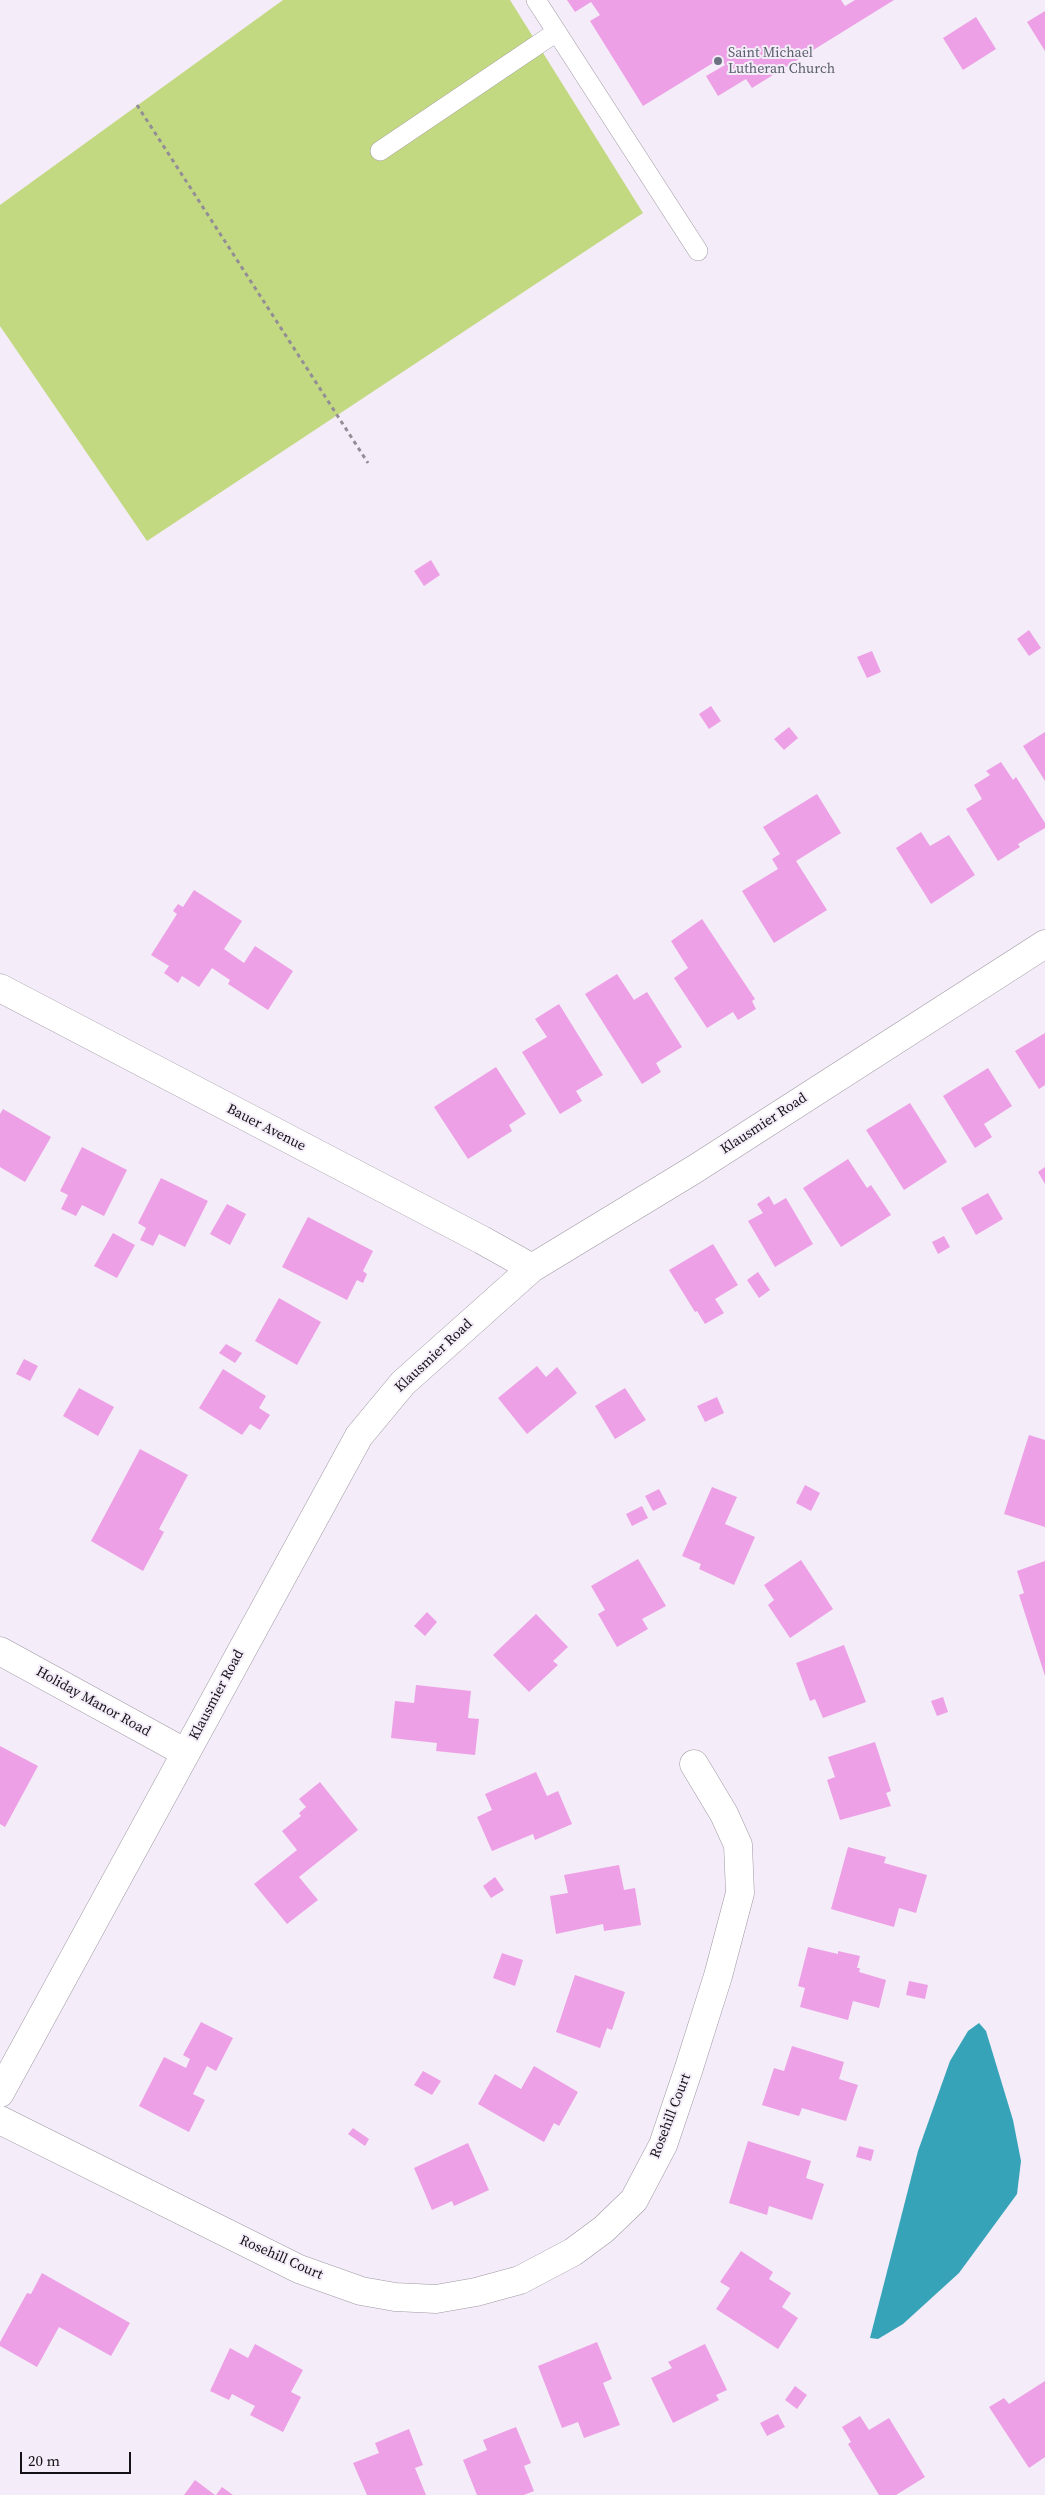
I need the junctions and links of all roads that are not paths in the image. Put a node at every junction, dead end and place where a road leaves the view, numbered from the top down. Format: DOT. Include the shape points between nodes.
graph roads {
  1 [pos="536,0"];
  2 [pos="556,33"];
  3 [pos="380,151"];
  4 [pos="698,251"];
  5 [pos="1045,944"];
  6 [pos="0,988"];
  7 [pos="532,1268"];
  8 [pos="0,1652"];
  9 [pos="186,1753"];
  10 [pos="694,1764"];
  11 [pos="0,2093"];
  12 [pos="0,2120"];
  1 -- 2 [label="lane"];
  2 -- 3 [label="lane"];
  2 -- 4 [label="lane"];
  5 -- 7 [label="street, Klausmier Road" via="695,1169"];
  6 -- 7 [label="street, Bauer Avenue"];
  7 -- 9 [label="street, Klausmier Road" via="402,1383 359,1436"];
  8 -- 9 [label="street, Holiday Manor Road"];
  9 -- 11 [label="street, Klausmier Road"];
  10 -- 12 [label="street, Rosehill Court" via="738,1845 740,1893 688,2071 663,2145 634,2200 604,2229 573,2252 520,2280 436,2299 395,2297 361,2290 298,2269"];
}
